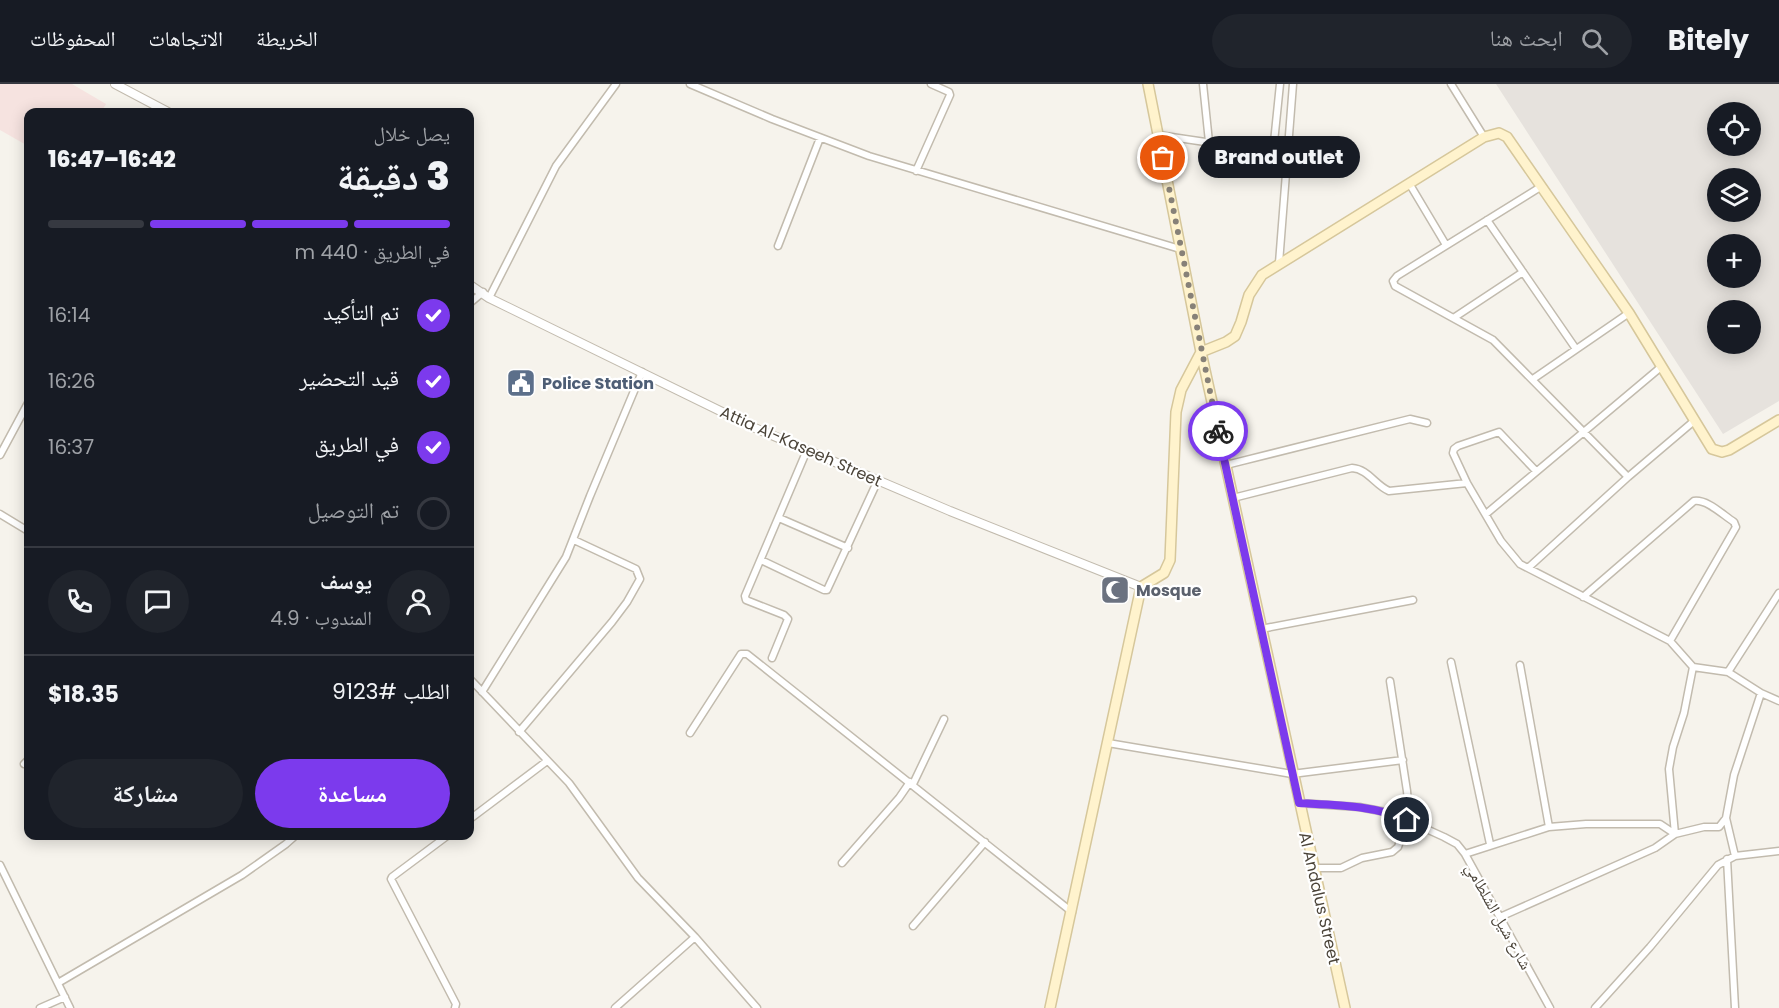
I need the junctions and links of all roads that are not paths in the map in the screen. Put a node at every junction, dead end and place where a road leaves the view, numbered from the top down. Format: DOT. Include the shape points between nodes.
graph roads {
  1 [pos="115,84"];
  2 [pos="616,84"];
  3 [pos="690,84"];
  4 [pos="931,84"];
  5 [pos="1148,84"];
  6 [pos="1203,84"];
  7 [pos="1280,84"];
  8 [pos="1293,84"];
  9 [pos="1451,84"];
  10 [pos="160,108"];
  11 [pos="1158,135"];
  12 [pos="1484,137"];
  13 [pos="820,138"];
  14 [pos="1209,142"];
  15 [pos="916,171"];
  16 [pos="1409,183"];
  17 [pos="1542,186"];
  18 [pos="1487,220"];
  19 [pos="1446,245"];
  20 [pos="778,246"];
  21 [pos="1180,249"];
  22 [pos="1279,263"];
  23 [pos="1523,272"];
  24 [pos="474,288"];
  25 [pos="486,295"];
  26 [pos="474,301"];
  27 [pos="1629,313"];
  28 [pos="1455,317"];
  29 [pos="1576,349"];
  30 [pos="1201,352"];
  31 [pos="1661,367"];
  32 [pos="642,372"];
  33 [pos="1533,379"];
  34 [pos="24,413"];
  35 [pos="1779,420"];
  36 [pos="1694,421"];
  37 [pos="1427,423"];
  38 [pos="1584,430"];
  39 [pos="807,450"];
  40 [pos="0,455"];
  41 [pos="1226,465"];
  42 [pos="1536,471"];
  43 [pos="1628,477"];
  44 [pos="878,480"];
  45 [pos="1467,483"];
  46 [pos="1233,498"];
  47 [pos="0,514"];
  48 [pos="1486,514"];
  49 [pos="778,518"];
  50 [pos="24,529"];
  51 [pos="574,540"];
  52 [pos="848,548"];
  53 [pos="761,560"];
  54 [pos="1528,568"];
  55 [pos="1141,587"];
  56 [pos="1779,593"];
  57 [pos="1583,597"];
  58 [pos="1413,600"];
  59 [pos="1261,629"];
  60 [pos="1670,641"];
  61 [pos="772,658"];
  62 [pos="1451,662"];
  63 [pos="1520,665"];
  64 [pos="1693,667"];
  65 [pos="1728,672"];
  66 [pos="1390,681"];
  67 [pos="474,683"];
  68 [pos="482,692"];
  69 [pos="1761,693"];
  70 [pos="1779,701"];
  71 [pos="944,718"];
  72 [pos="519,732"];
  73 [pos="690,734"];
  74 [pos="1108,743"];
  75 [pos="1403,760"];
  76 [pos="547,761"];
  77 [pos="1292,774"];
  78 [pos="912,783"];
  79 [pos="1299,803"];
  80 [pos="474,816"];
  81 [pos="1726,818"];
  82 [pos="1406,820"];
  83 [pos="1549,828"];
  84 [pos="1675,834"];
  85 [pos="290,840"];
  86 [pos="442,840"];
  87 [pos="985,842"];
  88 [pos="1490,844"];
  89 [pos="1779,851"];
  90 [pos="1466,854"];
  91 [pos="1736,855"];
  92 [pos="1727,859"];
  93 [pos="842,863"];
  94 [pos="0,865"];
  95 [pos="1313,868"];
  96 [pos="1072,912"];
  97 [pos="1500,916"];
  98 [pos="913,926"];
  99 [pos="695,937"];
  100 [pos="58,983"];
  101 [pos="65,997"];
  102 [pos="40,1008"];
  103 [pos="70,1008"];
  104 [pos="455,1008"];
  105 [pos="615,1008"];
  106 [pos="757,1008"];
  107 [pos="1050,1008"];
  108 [pos="1345,1008"];
  109 [pos="1550,1008"];
  110 [pos="1595,1008"];
  111 [pos="1735,1008"];
  1 -- 10 [label="street"];
  2 -- 25 [label="street" via="556,165"];
  3 -- 13 [label="street"];
  4 -- 15 [label="street" via="950,95"];
  5 -- 11 [label="main road, Al Andalus Street"];
  6 -- 14 [label="street"];
  7 -- 14 [label="street" via="1274,152"];
  8 -- 22 [label="street"];
  9 -- 12 [label="street"];
  11 -- 14 [label="street"];
  11 -- 21 [label="main road, Al Andalus Street"];
  12 -- 16 [label="main road"];
  12 -- 17 [label="main road" via="1499,133 1507,137"];
  13 -- 15 [label="street"];
  13 -- 20 [label="street"];
  15 -- 21 [label="street"];
  16 -- 19 [label="street"];
  16 -- 22 [label="main road"];
  17 -- 18 [label="street"];
  17 -- 27 [label="main road"];
  18 -- 19 [label="street"];
  18 -- 23 [label="street"];
  19 -- 28 [label="street" via="1393,281 1395,286"];
  21 -- 30 [label="main road, Al Andalus Street"];
  22 -- 30 [label="main road" via="1255,284 1235,336"];
  23 -- 28 [label="street"];
  23 -- 29 [label="street"];
  24 -- 25 [label="street, Attia Al-Kaseeh Street"];
  25 -- 26 [label="street"];
  25 -- 32 [label="street, Attia Al-Kaseeh Street"];
  27 -- 29 [label="street"];
  27 -- 31 [label="main road"];
  28 -- 33 [label="street" via="1493,340"];
  29 -- 33 [label="street"];
  30 -- 41 [label="main road, Al Andalus Street"];
  30 -- 55 [label="main road" via="1181,390 1176,412 1170,560 1164,573"];
  31 -- 36 [label="main road"];
  31 -- 38 [label="street"];
  32 -- 39 [label="street, Attia Al-Kaseeh Street"];
  32 -- 51 [label="street"];
  33 -- 38 [label="street"];
  34 -- 40 [label="street"];
  35 -- 36 [label="main road" via="1722,452 1712,449"];
  36 -- 43 [label="street"];
  37 -- 41 [label="street" via="1410,419"];
  38 -- 42 [label="street"];
  38 -- 43 [label="street"];
  39 -- 44 [label="street, Attia Al-Kaseeh Street"];
  39 -- 49 [label="street"];
  41 -- 46 [label="main road, Al Andalus Street"];
  42 -- 45 [label="street" via="1495,432 1454,449"];
  42 -- 48 [label="street"];
  43 -- 54 [label="street"];
  44 -- 52 [label="street"];
  44 -- 55 [label="street, Attia Al-Kaseeh Street"];
  45 -- 46 [label="street" via="1389,491 1352,468"];
  45 -- 48 [label="street"];
  46 -- 59 [label="main road, Al Andalus Street"];
  47 -- 50 [label="street"];
  48 -- 54 [label="street" via="1512,556"];
  49 -- 52 [label="street"];
  49 -- 53 [label="street"];
  51 -- 68 [label="street"];
  51 -- 72 [label="street" via="636,568 640,579 612,622"];
  52 -- 53 [label="street" via="829,588 824,590"];
  53 -- 61 [label="street" via="746,600 788,619"];
  54 -- 57 [label="street"];
  55 -- 74 [label="main road"];
  56 -- 65 [label="street"];
  57 -- 60 [label="street"];
  57 -- 60 [label="street" via="1694,501 1705,503 1736,527"];
  58 -- 59 [label="street"];
  59 -- 77 [label="main road, Al Andalus Street"];
  60 -- 64 [label="street"];
  62 -- 88 [label="street"];
  63 -- 83 [label="street"];
  64 -- 65 [label="street"];
  64 -- 84 [label="street" via="1669,769"];
  65 -- 69 [label="street"];
  66 -- 75 [label="street"];
  67 -- 68 [label="street"];
  68 -- 72 [label="street"];
  69 -- 70 [label="street"];
  69 -- 81 [label="street" via="1734,775"];
  71 -- 78 [label="street"];
  72 -- 76 [label="street"];
  73 -- 78 [label="street" via="741,654 747,654"];
  74 -- 77 [label="street"];
  74 -- 96 [label="main road"];
  75 -- 77 [label="street"];
  75 -- 82 [label="street"];
  76 -- 80 [label="street"];
  76 -- 99 [label="street" via="569,783 638,878"];
  77 -- 79 [label="main road, Al Andalus Street"];
  78 -- 87 [label="street"];
  78 -- 93 [label="street"];
  79 -- 82 [label="street, شارع شيل الشلطامي" via="1375,809"];
  79 -- 95 [label="main road, Al Andalus Street"];
  81 -- 84 [label="street" via="1719,827"];
  81 -- 91 [label="street"];
  82 -- 90 [label="street, شارع شيل الشلطامي" via="1450,841"];
  82 -- 95 [label="street" via="1398,847 1392,852 1362,858 1341,868"];
  83 -- 84 [label="street" via="1660,824"];
  83 -- 88 [label="street"];
  84 -- 97 [label="street" via="1655,849"];
  85 -- 100 [label="street" via="242,875"];
  86 -- 104 [label="street" via="391,879"];
  87 -- 96 [label="street"];
  87 -- 98 [label="street"];
  88 -- 90 [label="street"];
  89 -- 91 [label="street"];
  90 -- 97 [label="street, شارع شيل الشلطامي"];
  91 -- 92 [label="street"];
  92 -- 110 [label="street" via="1709,874"];
  92 -- 111 [label="street"];
  94 -- 100 [label="street"];
  95 -- 108 [label="main road, Al Andalus Street"];
  96 -- 107 [label="main road"];
  97 -- 109 [label="street, شارع شيل الشلطامي"];
  99 -- 105 [label="street"];
  99 -- 106 [label="street"];
  100 -- 101 [label="street"];
  101 -- 102 [label="street"];
  101 -- 103 [label="street"];
}
